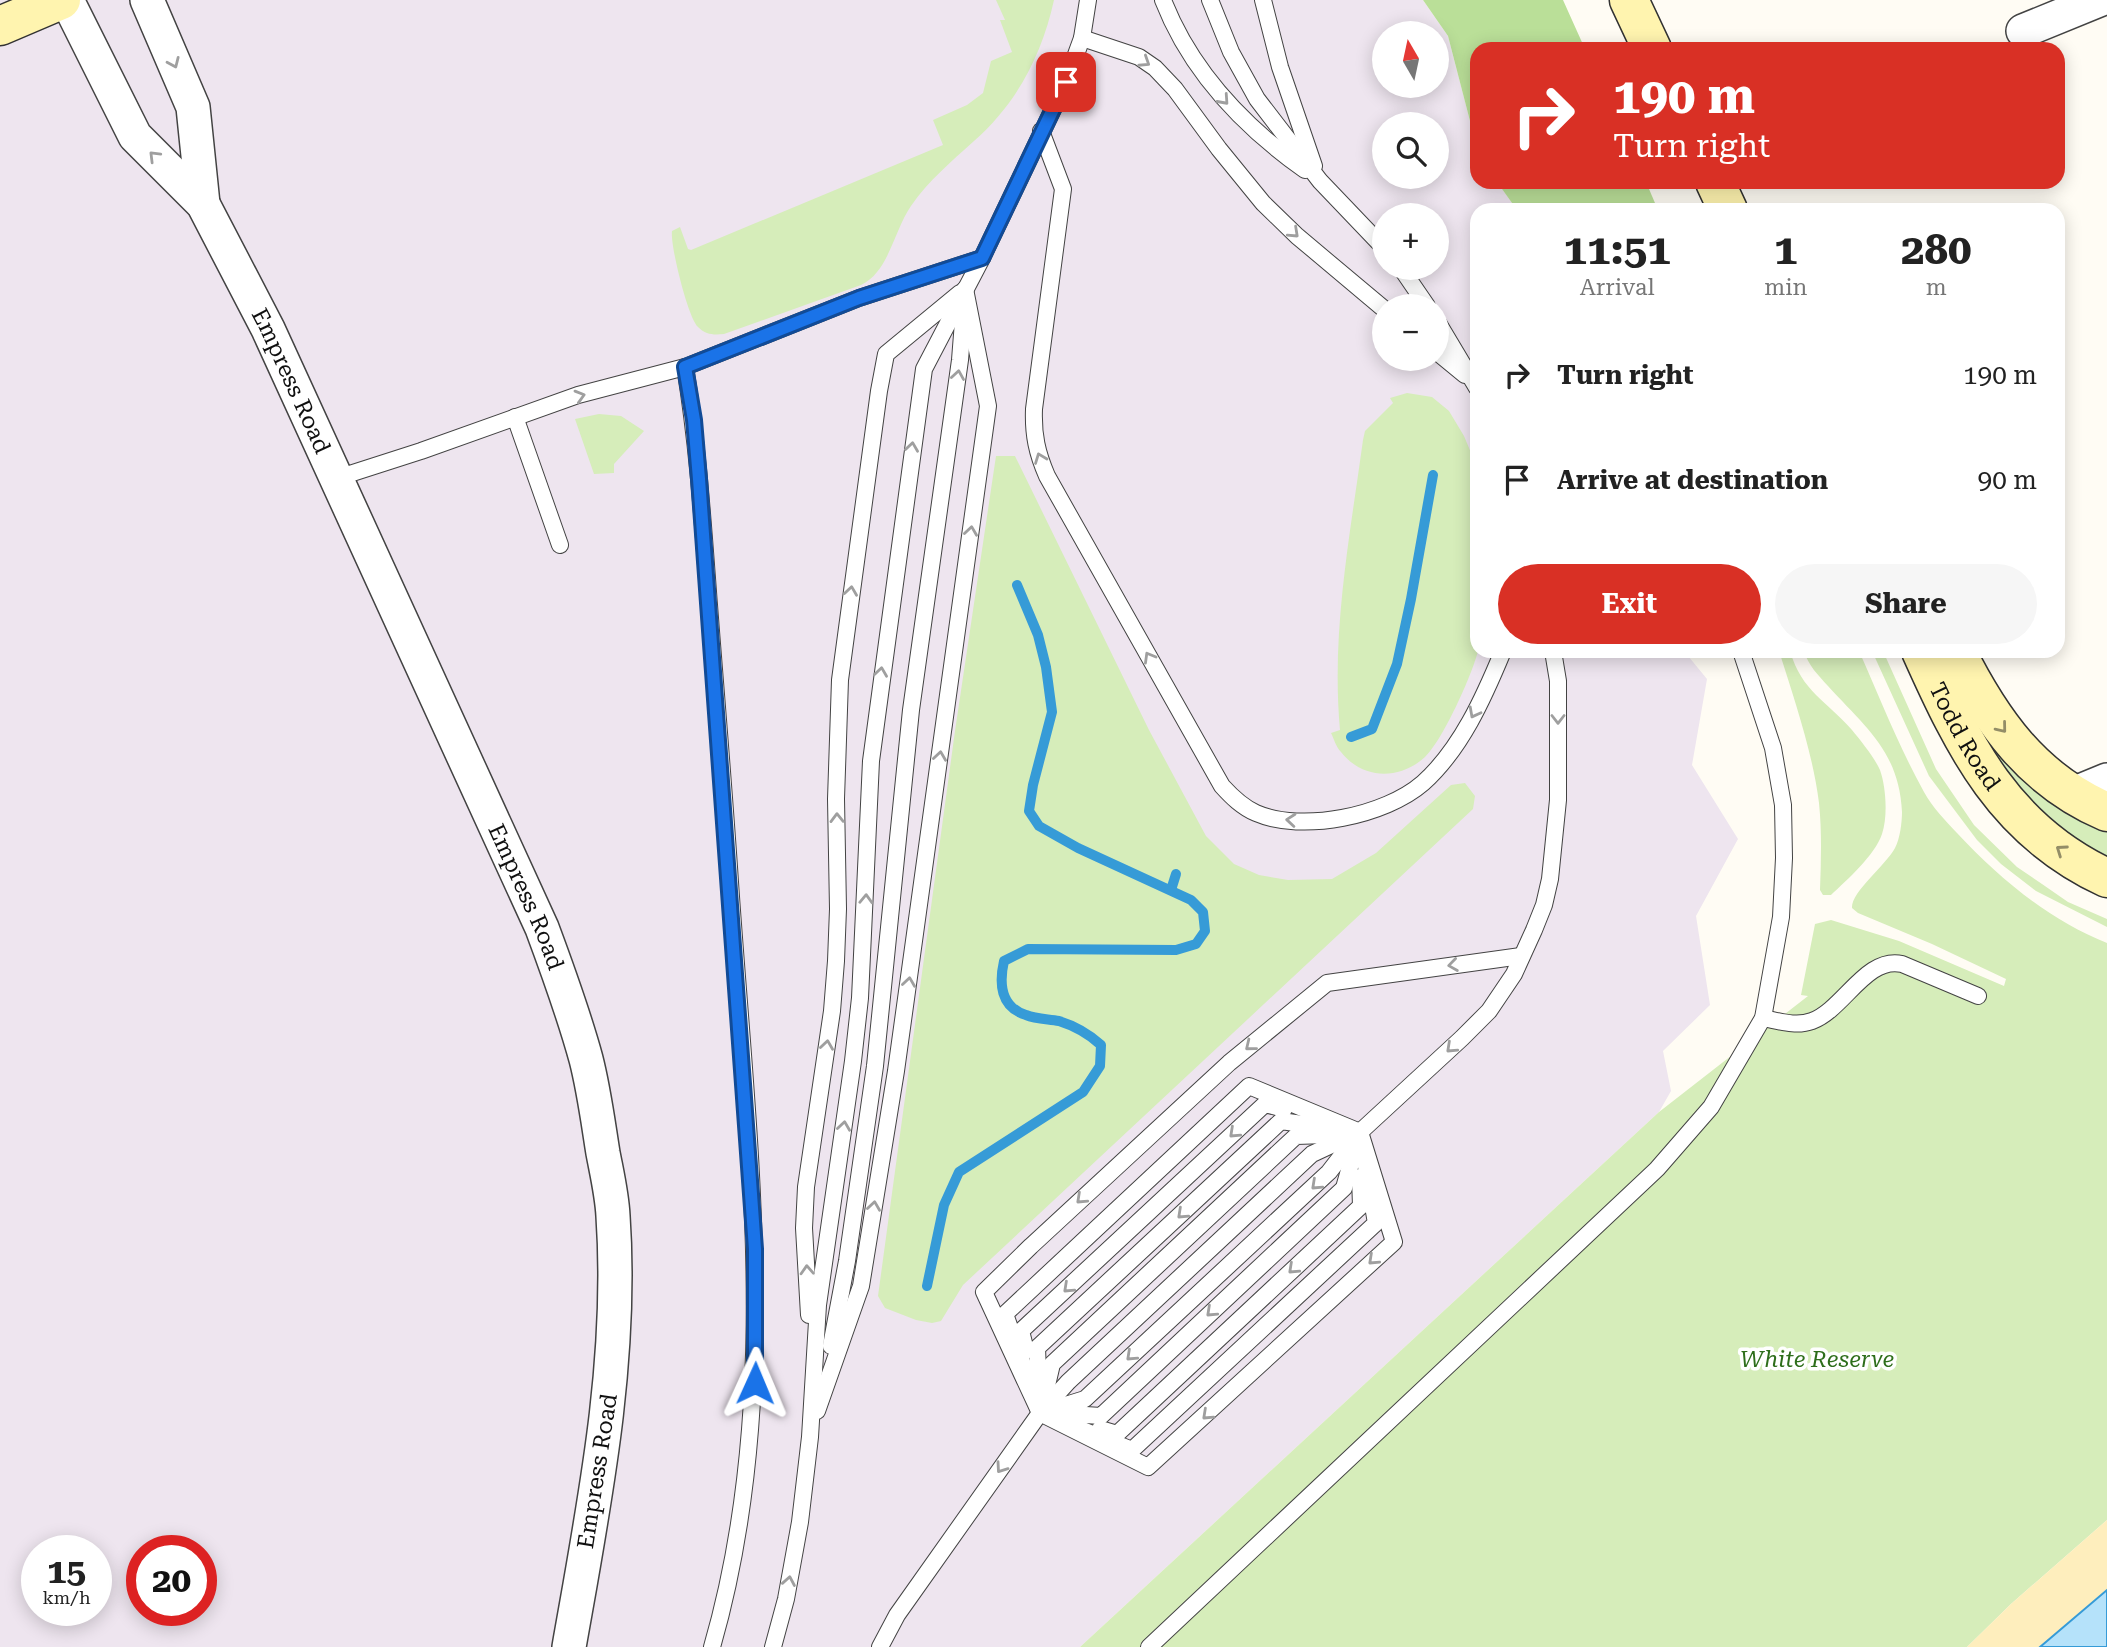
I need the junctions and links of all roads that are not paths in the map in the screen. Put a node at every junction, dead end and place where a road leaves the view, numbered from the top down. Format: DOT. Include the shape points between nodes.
graph roads {
  1 [pos="61,0"];
  2 [pos="67,0"];
  3 [pos="147,0"];
  4 [pos="1088,0"];
  5 [pos="1163,0"];
  6 [pos="1209,0"];
  7 [pos="1263,0"];
  8 [pos="1629,0"];
  9 [pos="2099,0"];
  10 [pos="0,26"];
  11 [pos="2023,31"];
  12 [pos="1082,38"];
  13 [pos="1649,42"];
  14 [pos="1041,131"];
  15 [pos="1320,181"];
  16 [pos="203,204"];
  17 [pos="1372,235"];
  18 [pos="982,258"];
  19 [pos="965,289"];
  20 [pos="1372,299"];
  21 [pos="1449,341"];
  22 [pos="1449,362"];
  23 [pos="685,367"];
  24 [pos="1470,377"];
  25 [pos="1470,381"];
  26 [pos="515,417"];
  27 [pos="337,478"];
  28 [pos="560,545"];
  29 [pos="1500,658"];
  30 [pos="1554,658"];
  31 [pos="1743,658"];
  32 [pos="1924,658"];
  33 [pos="1960,658"];
  34 [pos="2090,787"];
  35 [pos="2107,812"];
  36 [pos="2107,878"];
  37 [pos="1521,956"];
  38 [pos="1978,996"];
  39 [pos="1763,1018"];
  40 [pos="1360,1132"];
  41 [pos="1040,1413"];
  42 [pos="810,1437"];
  43 [pos="569,1647"];
  44 [pos="712,1647"];
  45 [pos="774,1647"];
  46 [pos="880,1647"];
  47 [pos="1149,1647"];
  1 -- 10 [label="street"];
  16 -- 2 [label="street, Empress Road, one-way" via="135,136"];
  3 -- 16 [label="street, Empress Road, one-way" via="193,107"];
  4 -- 12 [label="lane"];
  5 -- 15 [label="lane, one-way" via="1216,91 1268,143"];
  6 -- 15 [label="lane" via="1247,83"];
  7 -- 15 [label="lane" via="1280,67"];
  8 -- 13 [label="street"];
  9 -- 11 [label="street"];
  12 -- 14 [label="lane"];
  12 -- 20 [label="lane, one-way" via="1139,57 1154,68 1263,203"];
  14 -- 18 [label="lane"];
  29 -- 14 [label="lane, one-way" via="1457,743 1408,794 1371,809 1318,821 1268,817 1231,797 1036,451 1034,410 1063,189"];
  15 -- 17 [label="lane"];
  16 -- 27 [label="street, Empress Road"];
  18 -- 19 [label="lane"];
  18 -- 23 [label="lane" via="859,298"];
  42 -- 19 [label="lane, one-way" via="841,1298 875,1066 911,710 960,360"];
  42 -- 19 [label="lane, one-way" via="818,1305 860,998 871,761 917,409 924,369"];
  42 -- 19 [label="lane, one-way" via="867,1257 987,419"];
  42 -- 19 [label="lane, one-way" via="805,1209 835,973 838,727 846,631 886,354"];
  21 -- 24 [label="lane"];
  22 -- 25 [label="lane"];
  26 -- 23 [label="lane, one-way"];
  23 -- 44 [label="lane" via="703,529 755,1249 755,1383 747,1469 724,1608"];
  26 -- 27 [label="lane"];
  26 -- 28 [label="lane"];
  27 -- 43 [label="street, Empress Road" via="542,928 586,1060 613,1213 614,1349"];
  30 -- 37 [label="lane, one-way" via="1558,710 1556,830 1544,905"];
  31 -- 39 [label="lane" via="1773,748 1783,804 1781,917"];
  36 -- 32 [label="street, Todd Road, one-way" via="2064,853 2001,798 1967,748"];
  33 -- 34 [label="street, Todd Road, one-way" via="2003,730 2036,765"];
  34 -- 35 [label="street, Todd Road"];
  37 -- 40 [label="lane, one-way" via="1503,992 1476,1024"];
  37 -- 41 [label="lane, one-way" via="1327,983 1229,1063 1031,1246 984,1292"];
  38 -- 39 [label="lane" via="1892,963 1871,971 1813,1021 1786,1023"];
  39 -- 47 [label="lane" via="1711,1107 1657,1169"];
  40 -- 41 [label="lane" via="1312,1154"];
  40 -- 41 [label="lane, one-way" via="1329,1172 1085,1399"];
  40 -- 41 [label="lane, one-way" via="1296,1136 1052,1364"];
  40 -- 41 [label="lane, one-way" via="1344,1188 1101,1416"];
  40 -- 41 [label="lane, one-way" via="1361,1206 1117,1434"];
  40 -- 41 [label="lane, one-way" via="1265,1104 1021,1331"];
  40 -- 41 [label="lane" via="1376,1223 1132,1450"];
  40 -- 41 [label="lane" via="1249,1086 1005,1314"];
  40 -- 41 [label="lane, one-way" via="1394,1241 1177,1442 1148,1467"];
  41 -- 46 [label="lane, one-way" via="897,1615"];
  45 -- 42 [label="lane, one-way" via="800,1522"];
}
